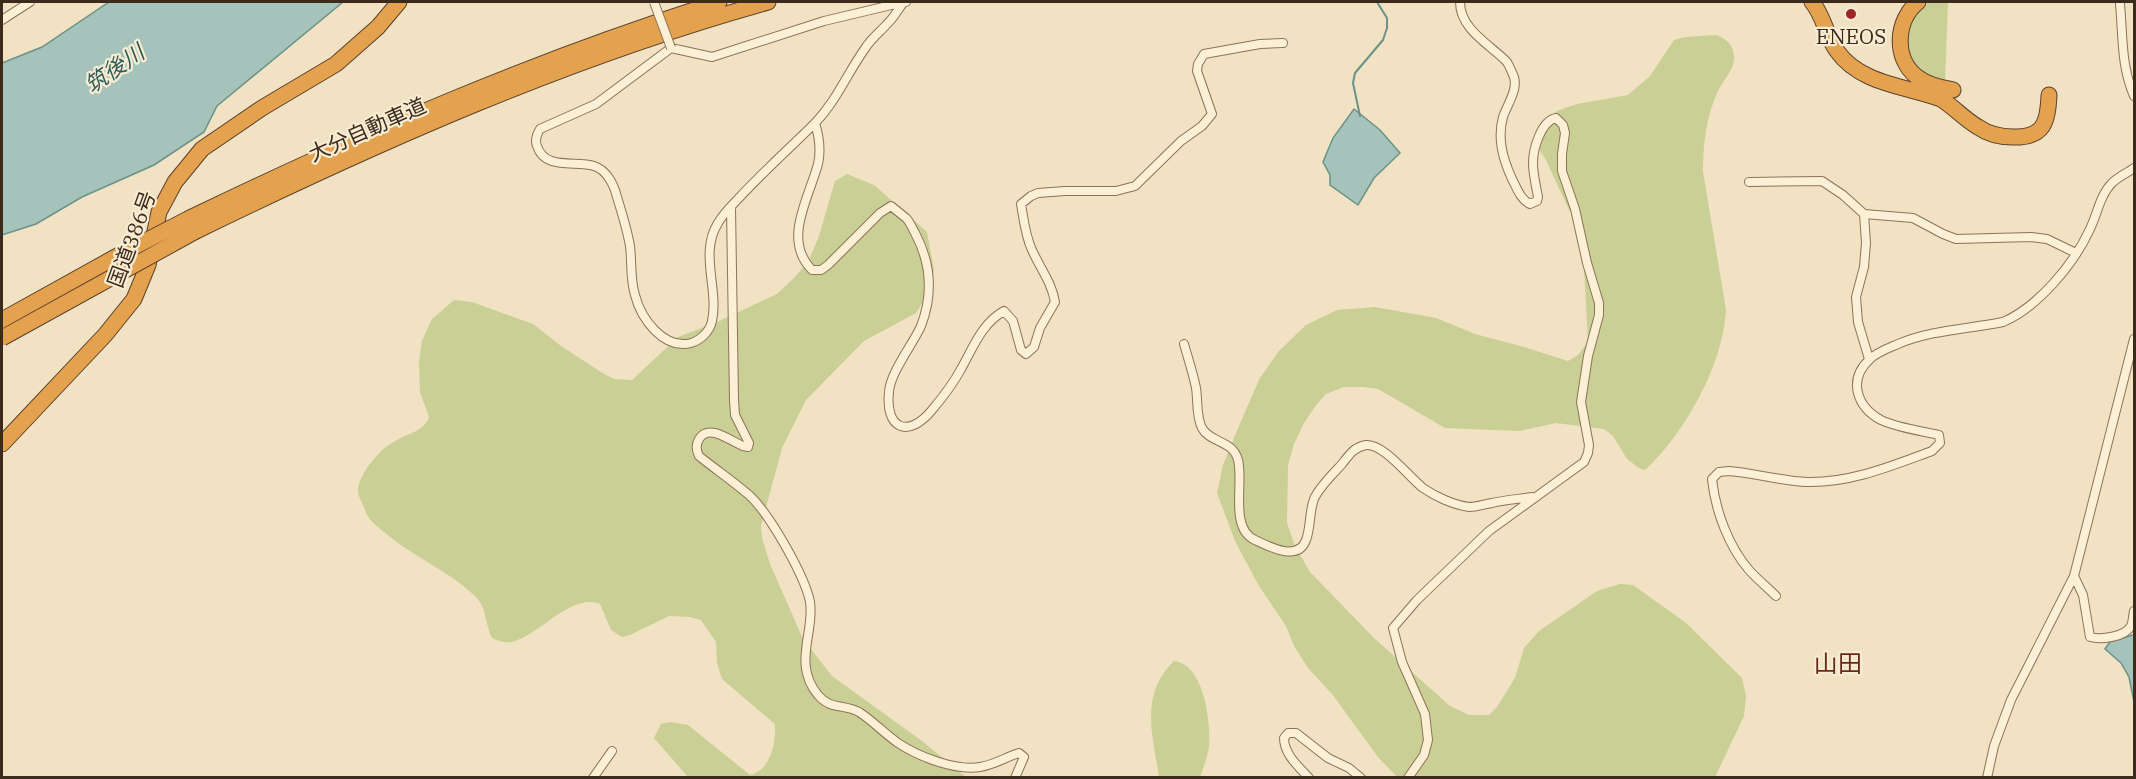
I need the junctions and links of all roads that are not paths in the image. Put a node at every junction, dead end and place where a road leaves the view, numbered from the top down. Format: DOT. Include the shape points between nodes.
graph roads {
  1 [pos="30,2"];
  2 [pos="399,2"];
  3 [pos="654,2"];
  4 [pos="719,2"];
  5 [pos="768,2"];
  6 [pos="905,2"];
  7 [pos="1460,2"];
  8 [pos="1812,2"];
  9 [pos="1918,2"];
  10 [pos="2120,4"];
  11 [pos="2,20"];
  12 [pos="1283,43"];
  13 [pos="671,48"];
  14 [pos="1953,90"];
  15 [pos="2049,95"];
  16 [pos="2134,96"];
  17 [pos="815,123"];
  18 [pos="2134,168"];
  19 [pos="1749,182"];
  20 [pos="731,207"];
  21 [pos="1863,214"];
  22 [pos="193,224"];
  23 [pos="2076,253"];
  24 [pos="2,320"];
  25 [pos="2,338"];
  26 [pos="2134,339"];
  27 [pos="1184,344"];
  28 [pos="1869,359"];
  29 [pos="2,444"];
  30 [pos="1536,497"];
  31 [pos="2074,576"];
  32 [pos="1776,596"];
  33 [pos="2134,611"];
  34 [pos="612,751"];
  35 [pos="593,777"];
  36 [pos="1015,777"];
  37 [pos="1309,777"];
  38 [pos="1361,777"];
  39 [pos="1407,777"];
  40 [pos="1987,777"];
  1 -- 11 [label="street"];
  2 -- 29 [label="highway, 国道386号" via="378,27 336,64 202,148 175,182 159,213 148,265 134,299"];
  3 -- 13 [label="street, bridge"];
  4 -- 22 [label="highway, 大分自動車道" via="609,38 414,115 326,153"];
  5 -- 22 [label="highway, 大分自動車道" via="615,51 468,108"];
  6 -- 13 [label="street" via="824,21 712,57"];
  6 -- 17 [label="street" via="865,48 839,93"];
  7 -- 30 [label="street" via="1469,26 1508,63 1514,77 1500,144 1521,197 1530,204 1538,197 1533,161 1540,132 1551,119 1563,124 1562,171 1599,303 1581,402 1588,453 1584,462"];
  8 -- 15 [label="highway" via="1847,63 1871,78 1941,99 1969,122 1992,134 2035,135 2046,120"];
  9 -- 14 [label="highway" via="1901,27 1902,55 1917,77"];
  10 -- 16 [label="street" via="2121,51"];
  12 -- 17 [label="street" via="1204,54 1197,71 1212,114 1135,186 1116,191 1038,193 1022,204 1025,232 1055,302 1034,346 1026,354 1021,350 1013,321 1004,311 994,317 943,398 922,422 911,428 894,422 888,402 889,388 928,303 930,283 925,257 907,219 891,206 828,266 812,270 803,261 798,228 818,164 820,150"];
  13 -- 20 [label="street" via="596,104 540,129 537,145 549,160 592,165 609,177 630,246 635,296 650,324 672,343 697,341 712,323 711,243 717,224"];
  17 -- 20 [label="street"];
  18 -- 23 [label="street" via="2111,184"];
  19 -- 21 [label="street" via="1822,181"];
  20 -- 36 [label="street" via="735,415 749,443 748,447 743,446 715,433 697,440 696,449 699,456 762,510 803,581 810,602 805,650 810,680 818,695 832,706 857,711 900,744 943,764 978,767 1019,753 1024,757"];
  21 -- 23 [label="street" via="1913,218 1956,238 2047,239"];
  21 -- 28 [label="street" via="1864,267 1856,297 1858,322"];
  22 -- 24 [label="highway, 大分自動車道, bridge" via="130,249"];
  22 -- 25 [label="highway, 大分自動車道, bridge"];
  23 -- 28 [label="street" via="2044,292 2015,317 1917,338"];
  26 -- 31 [label="street"];
  27 -- 30 [label="street" via="1196,386 1202,429 1223,441 1238,458 1241,524 1252,539 1281,551 1299,549 1306,540 1314,497 1354,448 1368,445 1376,446 1438,497 1468,507"];
  28 -- 32 [label="street" via="1857,385 1866,408 1889,423 1939,435 1940,443 1932,451 1857,477 1833,481 1786,480 1729,471 1719,472 1712,479 1725,528 1738,555"];
  30 -- 39 [label="street" via="1490,531 1416,600 1393,628 1402,663 1425,714 1428,740 1424,755"];
  31 -- 33 [label="street" via="2083,595 2090,637 2098,640 2126,632"];
  31 -- 40 [label="street" via="2011,700"];
  34 -- 35 [label="street"];
  37 -- 38 [label="street" via="1293,762 1284,745 1288,733 1296,733"];
}
